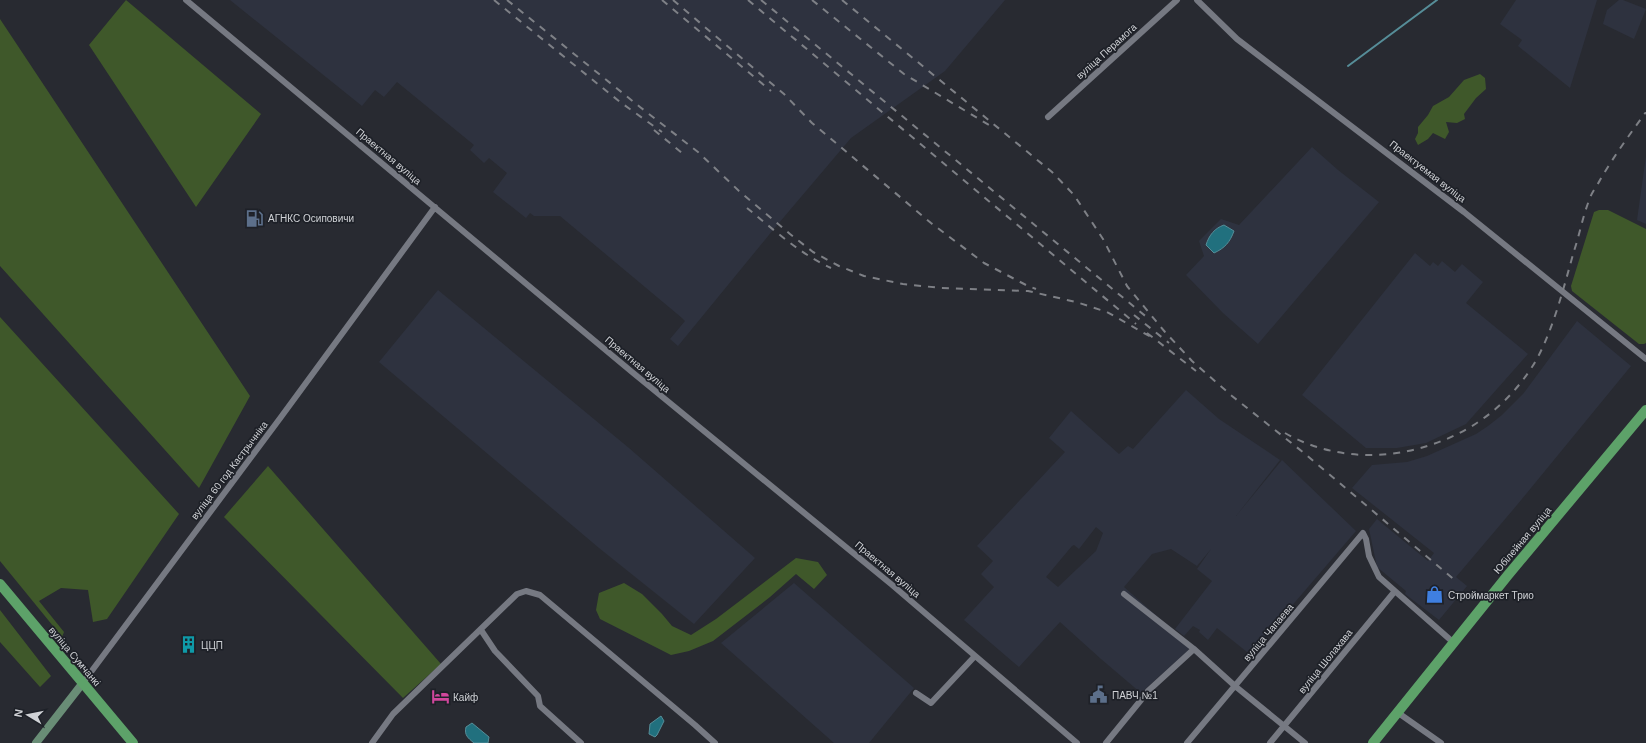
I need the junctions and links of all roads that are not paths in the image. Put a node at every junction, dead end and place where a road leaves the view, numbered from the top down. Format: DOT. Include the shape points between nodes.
graph roads {
  1 [pos="186,0"];
  2 [pos="1177,0"];
  3 [pos="1197,0"];
  4 [pos="1048,117"];
  5 [pos="435,207"];
  6 [pos="1646,359"];
  7 [pos="1646,410"];
  8 [pos="0,584"];
  9 [pos="1395,591"];
  10 [pos="1124,594"];
  11 [pos="481,630"];
  12 [pos="1454,643"];
  13 [pos="1194,649"];
  14 [pos="975,656"];
  15 [pos="82,684"];
  16 [pos="1235,686"];
  17 [pos="1148,691"];
  18 [pos="916,693"];
  19 [pos="1142,700"];
  20 [pos="1397,712"];
  21 [pos="1285,726"];
  22 [pos="36,743"];
  23 [pos="133,743"];
  24 [pos="372,743"];
  25 [pos="581,743"];
  26 [pos="715,743"];
  27 [pos="1077,743"];
  28 [pos="1106,743"];
  29 [pos="1187,743"];
  30 [pos="1270,743"];
  31 [pos="1305,743"];
  32 [pos="1373,743"];
  33 [pos="1441,743"];
  1 -- 5 [label="street, Праектная вуліца"];
  2 -- 4 [label="street, вуліца Перамога"];
  3 -- 6 [label="street, Праектуемая вуліца" via="1238,39 1458,208"];
  5 -- 14 [label="street, Праектная вуліца"];
  5 -- 15 [label="street, вуліца 60 год Кастрычніка"];
  7 -- 12 [label="main road, Юбілейная вуліца"];
  8 -- 15 [label="main road, вуліца Сумчанкі"];
  9 -- 12 [label="street"];
  9 -- 16 [label="street, вуліца Чапаева" via="1379,577 1369,556 1364,533"];
  9 -- 21 [label="street, вуліца Шолахава"];
  10 -- 13 [label="street"];
  11 -- 24 [label="street" via="393,714"];
  11 -- 25 [label="street" via="495,651 538,696 540,706"];
  11 -- 26 [label="street" via="518,594 526,591 540,595"];
  12 -- 20 [label="main road, Юбілейная вуліца"];
  13 -- 16 [label="street"];
  13 -- 17 [label="street"];
  14 -- 18 [label="street" via="931,703"];
  14 -- 27 [label="street, Праектная вуліца"];
  15 -- 22 [label="street, вуліца 60 год Кастрычніка"];
  15 -- 23 [label="main road, вуліца Сумчанкі"];
  16 -- 21 [label="street"];
  16 -- 29 [label="street, вуліца Чапаева"];
  19 -- 28 [label="street"];
  20 -- 32 [label="main road, Юбілейная вуліца"];
  20 -- 33 [label="street"];
  21 -- 30 [label="street, вуліца Шолахава"];
  21 -- 31 [label="street"];
}
